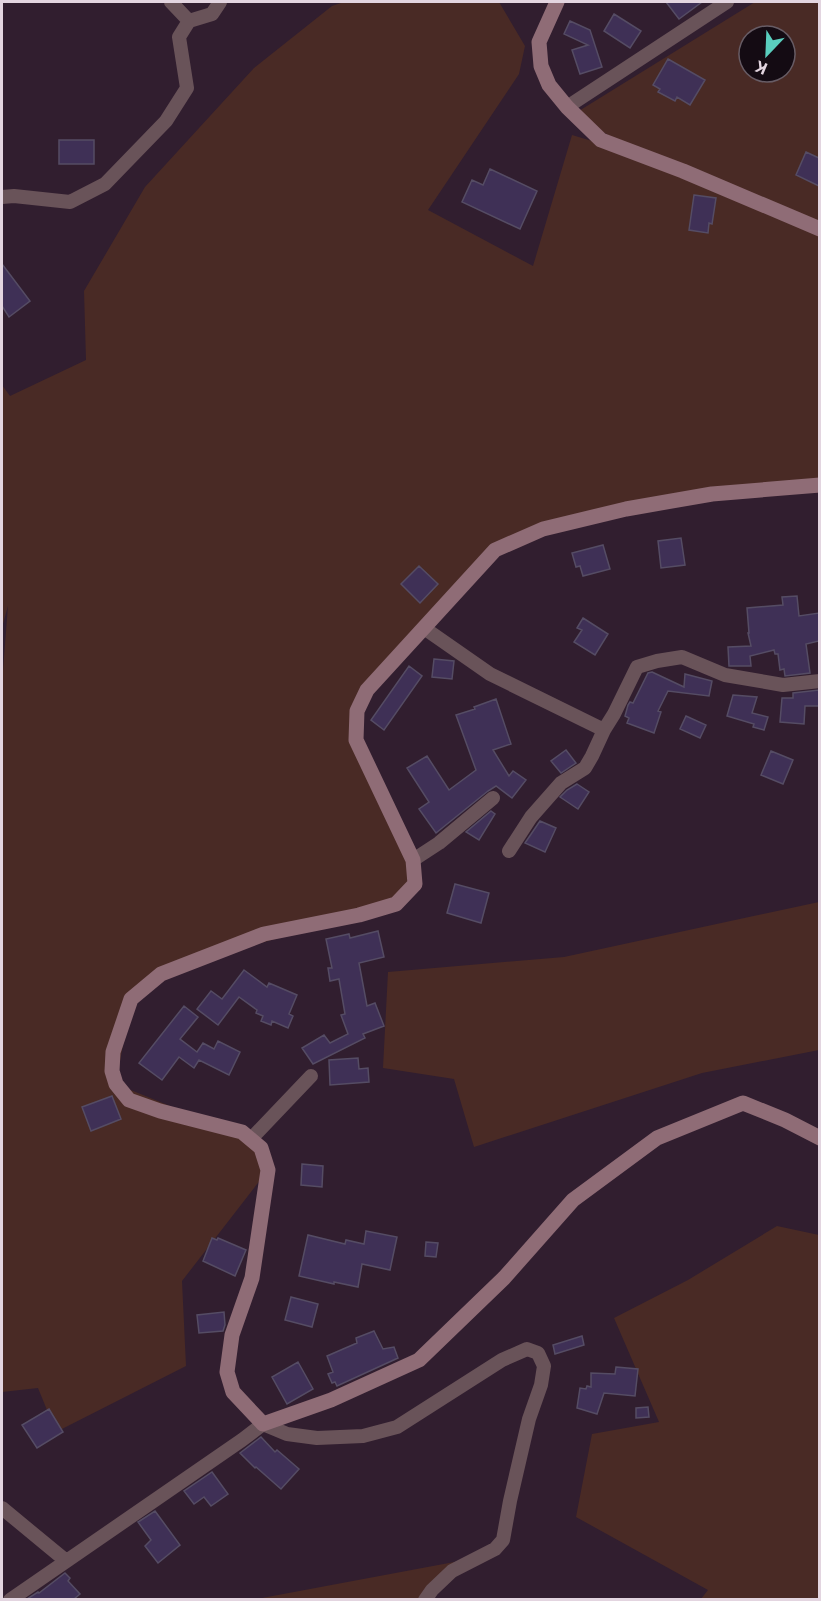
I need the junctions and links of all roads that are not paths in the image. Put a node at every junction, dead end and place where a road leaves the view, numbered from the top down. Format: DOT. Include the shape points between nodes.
graph roads {
  1 [pos="171,2"];
  2 [pos="220,2"];
  3 [pos="557,2"];
  4 [pos="727,2"];
  5 [pos="189,21"];
  6 [pos="567,107"];
  7 [pos="2,198"];
  8 [pos="819,229"];
  9 [pos="819,485"];
  10 [pos="424,628"];
  11 [pos="819,681"];
  12 [pos="604,730"];
  13 [pos="493,798"];
  14 [pos="509,851"];
  15 [pos="413,860"];
  16 [pos="311,1076"];
  17 [pos="819,1138"];
  18 [pos="250,1139"];
  19 [pos="263,1424"];
  20 [pos="2,1508"];
  21 [pos="65,1560"];
  22 [pos="10,1599"];
  23 [pos="425,1599"];
  1 -- 5 [label="street"];
  2 -- 5 [label="street" via="212,14"];
  3 -- 6 [label="street" via="539,42 541,66 549,85"];
  4 -- 6 [label="street"];
  5 -- 7 [label="street" via="179,38 187,88 166,122 105,184 70,202"];
  6 -- 8 [label="street" via="601,140"];
  9 -- 10 [label="street" via="712,494 543,529 495,550"];
  10 -- 12 [label="street" via="490,674"];
  10 -- 15 [label="street" via="367,690 357,711 356,740"];
  11 -- 12 [label="street" via="783,685 724,675 682,657 657,661 637,667"];
  12 -- 14 [label="street" via="585,768 561,783 531,816"];
  13 -- 15 [label="street"];
  15 -- 18 [label="street" via="415,884 396,904 264,934 161,974 131,999 113,1052 112,1071 116,1084 129,1100 242,1132"];
  16 -- 18 [label="street"];
  17 -- 19 [label="street" via="743,1103 657,1138 573,1200 504,1278 419,1360 332,1400"];
  18 -- 19 [label="street" via="261,1148 268,1170 252,1278 232,1335 227,1372 233,1392"];
  19 -- 21 [label="street"];
  19 -- 23 [label="street" via="287,1434 317,1438 363,1436 397,1427 502,1360 527,1349 538,1353 544,1366 541,1385 529,1419 503,1540 495,1549 452,1571"];
  20 -- 21 [label="street"];
  21 -- 22 [label="street"];
}
